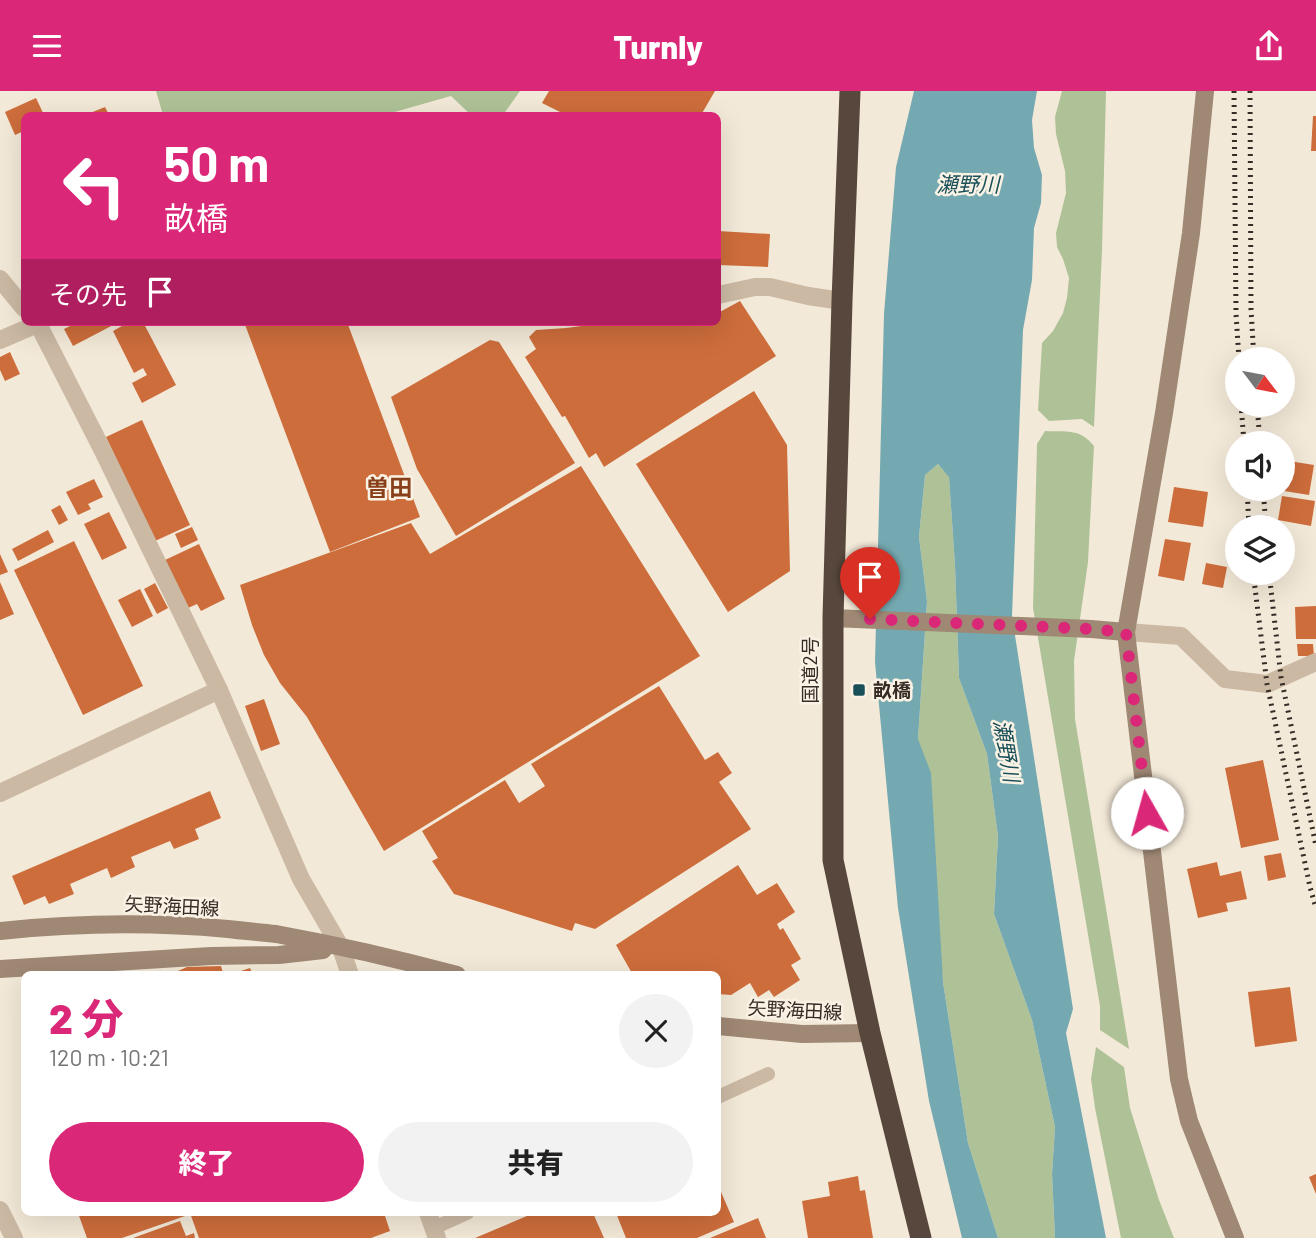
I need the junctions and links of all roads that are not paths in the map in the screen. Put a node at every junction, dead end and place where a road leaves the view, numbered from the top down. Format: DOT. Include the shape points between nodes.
graph roads {
  1 [pos="850,91"];
  2 [pos="1205,91"];
  3 [pos="0,279"];
  4 [pos="721,294"];
  5 [pos="842,301"];
  6 [pos="21,304"];
  7 [pos="32,326"];
  8 [pos="40,326"];
  9 [pos="0,340"];
  10 [pos="833,618"];
  11 [pos="1126,632"];
  12 [pos="1316,662"];
  13 [pos="219,690"];
  14 [pos="0,793"];
  15 [pos="0,931"];
  16 [pos="341,948"];
  17 [pos="0,969"];
  18 [pos="348,971"];
  19 [pos="443,971"];
  20 [pos="721,1026"];
  21 [pos="870,1033"];
  22 [pos="768,1074"];
  23 [pos="721,1096"];
  24 [pos="0,1210"];
  25 [pos="459,1216"];
  26 [pos="433,1226"];
  27 [pos="14,1238"];
  28 [pos="922,1238"];
  29 [pos="1235,1238"];
  1 -- 5 [label="highway, 国道2号"];
  2 -- 11 [label="street" via="1191,233"];
  3 -- 6 [label="street"];
  4 -- 5 [label="street" via="769,287"];
  5 -- 10 [label="highway, 国道2号"];
  7 -- 9 [label="street"];
  8 -- 13 [label="street"];
  10 -- 11 [label="street"];
  10 -- 21 [label="highway, 国道2号" via="833,860"];
  11 -- 12 [label="street" via="1181,636 1225,679 1267,684"];
  11 -- 29 [label="street" via="1180,1079 1189,1121"];
  13 -- 14 [label="street"];
  13 -- 16 [label="street" via="302,879"];
  15 -- 16 [label="street, 矢野海田線" via="133,923 184,925 274,934"];
  16 -- 17 [label="street, 矢野海田線"];
  16 -- 18 [label="street"];
  16 -- 19 [label="street, 矢野海田線"];
  20 -- 21 [label="street, 矢野海田線" via="802,1034"];
  21 -- 28 [label="highway, 国道2号"];
  22 -- 23 [label="lane"];
  24 -- 27 [label="street"];
  25 -- 26 [label="lane"];
}
